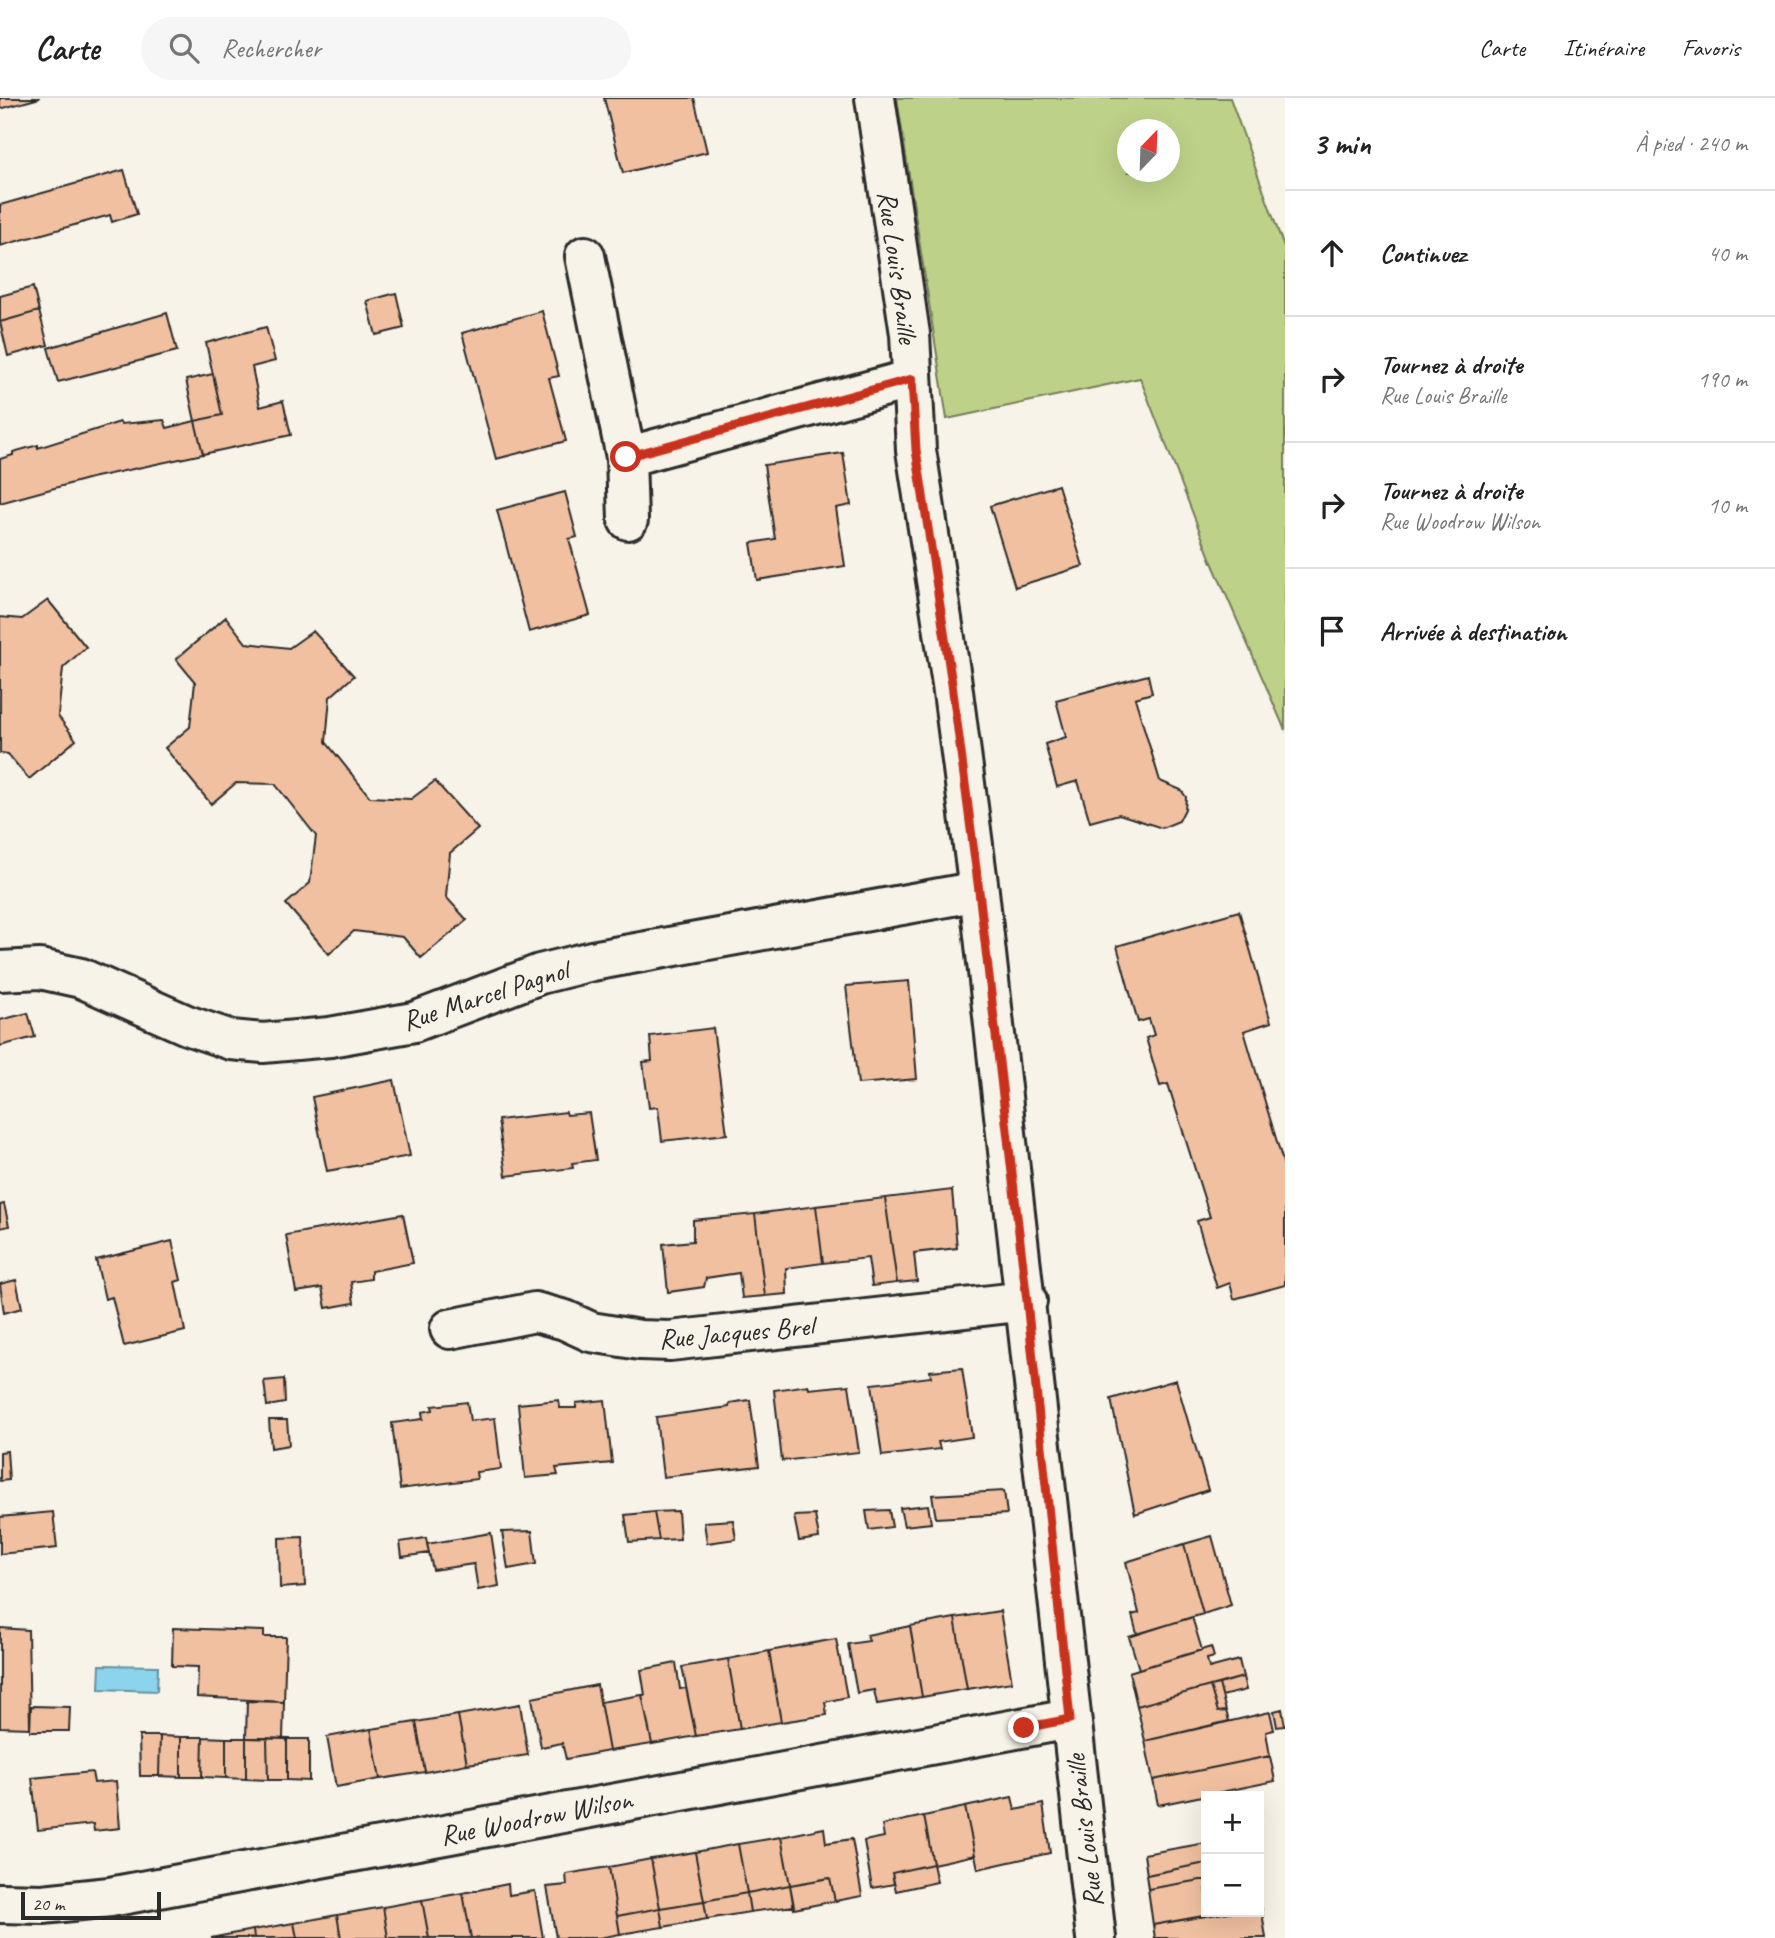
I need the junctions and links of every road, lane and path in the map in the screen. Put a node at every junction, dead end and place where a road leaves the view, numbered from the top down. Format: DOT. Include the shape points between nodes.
graph roads {
  1 [pos="875,98"];
  2 [pos="585,256"];
  3 [pos="912,379"];
  4 [pos="626,457"];
  5 [pos="628,520"];
  6 [pos="979,891"];
  7 [pos="0,971"];
  8 [pos="1027,1301"];
  9 [pos="450,1329"];
  10 [pos="1070,1719"];
  11 [pos="0,1903"];
  12 [pos="1096,1938"];
  1 -- 3 [label="street, Rue Louis Braille" via="906,300"];
  2 -- 4 [label="street"];
  3 -- 4 [label="street"];
  3 -- 6 [label="street, Rue Louis Braille" via="916,450"];
  4 -- 5 [label="street"];
  6 -- 7 [label="street, Rue Marcel Pagnol" via="592,961 540,974 414,1022 262,1043 230,1040 187,1025 81,978 40,969"];
  6 -- 8 [label="street, Rue Louis Braille"];
  8 -- 9 [label="street, Rue Jacques Brel" via="681,1340 640,1340 591,1332 535,1312"];
  8 -- 10 [label="street, Rue Louis Braille"];
  10 -- 11 [label="street, Rue Woodrow Wilson" via="110,1897"];
  10 -- 12 [label="street, Rue Louis Braille"];
}
